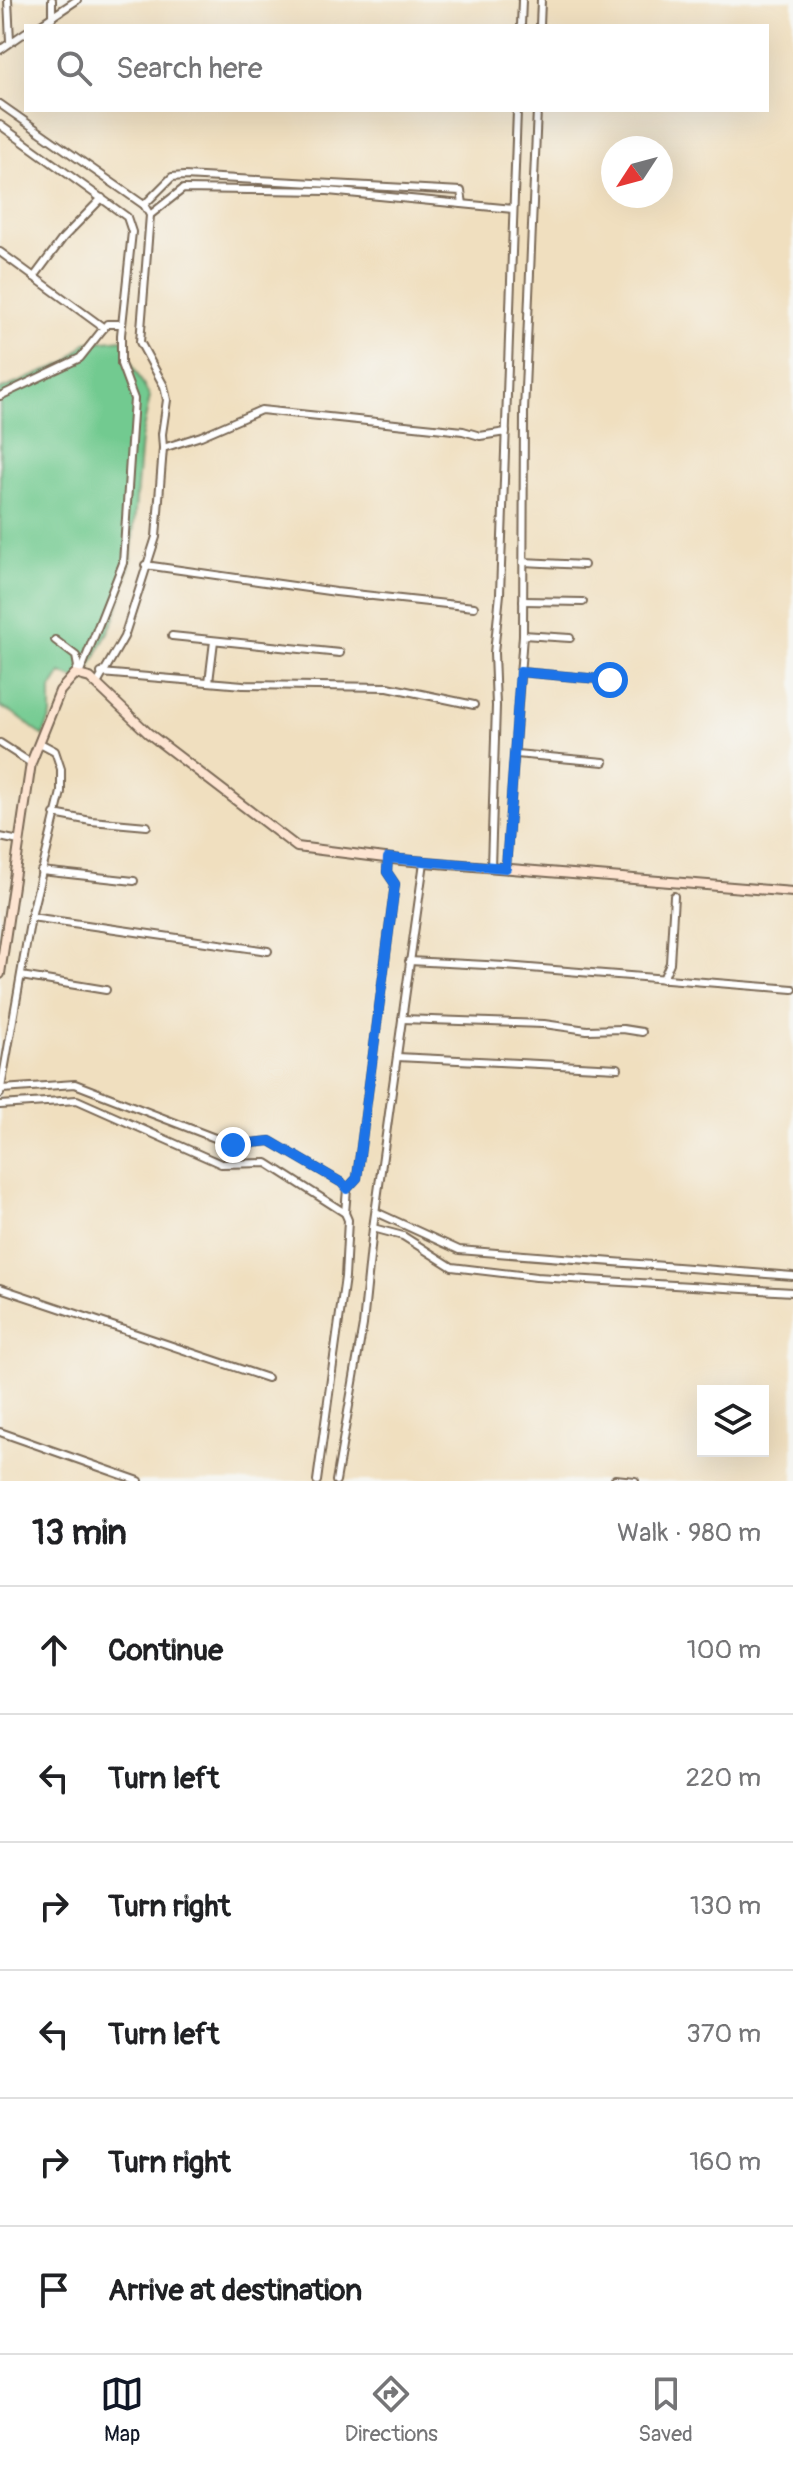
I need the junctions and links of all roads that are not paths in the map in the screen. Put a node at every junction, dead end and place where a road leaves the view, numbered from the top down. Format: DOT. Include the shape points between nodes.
graph roads {
  1 [pos="8,0"];
  2 [pos="52,0"];
  3 [pos="77,0"];
  4 [pos="522,0"];
  5 [pos="541,0"];
  6 [pos="52,18"];
  7 [pos="42,24"];
  8 [pos="521,24"];
  9 [pos="540,24"];
  10 [pos="24,33"];
  11 [pos="10,41"];
  12 [pos="0,50"];
  13 [pos="0,104"];
  14 [pos="517,112"];
  15 [pos="537,112"];
  16 [pos="1,129"];
  17 [pos="102,198"];
  18 [pos="463,204"];
  19 [pos="144,205"];
  20 [pos="513,209"];
  21 [pos="150,215"];
  22 [pos="0,252"];
  23 [pos="34,277"];
  24 [pos="122,324"];
  25 [pos="104,328"];
  26 [pos="0,396"];
  27 [pos="506,432"];
  28 [pos="163,448"];
  29 [pos="523,562"];
  30 [pos="145,565"];
  31 [pos="584,565"];
  32 [pos="523,601"];
  33 [pos="583,602"];
  34 [pos="474,607"];
  35 [pos="523,635"];
  36 [pos="172,636"];
  37 [pos="570,638"];
  38 [pos="55,640"];
  39 [pos="214,641"];
  40 [pos="340,653"];
  41 [pos="520,672"];
  42 [pos="101,673"];
  43 [pos="77,674"];
  44 [pos="610,680"];
  45 [pos="209,682"];
  46 [pos="97,684"];
  47 [pos="474,705"];
  48 [pos="0,743"];
  49 [pos="40,743"];
  50 [pos="516,754"];
  51 [pos="604,762"];
  52 [pos="31,763"];
  53 [pos="54,814"];
  54 [pos="147,826"];
  55 [pos="0,837"];
  56 [pos="19,841"];
  57 [pos="388,858"];
  58 [pos="424,862"];
  59 [pos="491,867"];
  60 [pos="506,868"];
  61 [pos="41,871"];
  62 [pos="134,881"];
  63 [pos="793,892"];
  64 [pos="674,896"];
  65 [pos="31,917"];
  66 [pos="2,947"];
  67 [pos="268,951"];
  68 [pos="409,961"];
  69 [pos="0,974"];
  70 [pos="21,976"];
  71 [pos="663,979"];
  72 [pos="793,989"];
  73 [pos="106,990"];
  74 [pos="402,1019"];
  75 [pos="642,1032"];
  76 [pos="397,1057"];
  77 [pos="618,1068"];
  78 [pos="1,1091"];
  79 [pos="0,1105"];
  80 [pos="347,1189"];
  81 [pos="376,1212"];
  82 [pos="345,1213"];
  83 [pos="373,1228"];
  84 [pos="793,1276"];
  85 [pos="0,1288"];
  86 [pos="793,1292"];
  87 [pos="267,1378"];
  88 [pos="0,1432"];
  89 [pos="615,1479"];
  90 [pos="139,1481"];
  91 [pos="317,1481"];
  92 [pos="336,1481"];
  93 [pos="635,1481"];
  1 -- 11 [label="street"];
  2 -- 6 [label="street"];
  3 -- 6 [label="street"];
  4 -- 8 [label="street"];
  5 -- 9 [label="street"];
  6 -- 7 [label="street"];
  10 -- 11 [label="street"];
  11 -- 12 [label="street"];
  13 -- 19 [label="street"];
  14 -- 20 [label="street"];
  15 -- 29 [label="street"];
  16 -- 17 [label="street"];
  17 -- 23 [label="street"];
  17 -- 24 [label="street" via="127,217 132,232"];
  18 -- 19 [label="street" via="461,191 184,176 172,177"];
  18 -- 20 [label="street"];
  18 -- 21 [label="street" via="328,191 183,189"];
  19 -- 21 [label="street"];
  20 -- 27 [label="street"];
  21 -- 28 [label="street" via="140,342 164,386"];
  22 -- 23 [label="street"];
  23 -- 25 [label="street"];
  24 -- 25 [label="street"];
  24 -- 43 [label="street" via="121,364 134,399 123,563"];
  25 -- 26 [label="street" via="80,358"];
  27 -- 28 [label="street" via="480,436 261,410"];
  27 -- 59 [label="street" via="494,653"];
  28 -- 30 [label="street" via="156,537"];
  29 -- 31 [label="street"];
  29 -- 32 [label="street"];
  30 -- 34 [label="street"];
  30 -- 42 [label="street" via="124,637"];
  32 -- 33 [label="street"];
  32 -- 35 [label="street"];
  35 -- 37 [label="street"];
  35 -- 41 [label="street"];
  36 -- 39 [label="street"];
  38 -- 43 [label="street" via="74,653"];
  39 -- 40 [label="street"];
  39 -- 45 [label="street"];
  41 -- 44 [label="street"];
  41 -- 50 [label="street"];
  42 -- 45 [label="street"];
  42 -- 46 [label="street"];
  43 -- 46 [label="street"];
  43 -- 49 [label="street" via="60,691"];
  45 -- 47 [label="street" via="388,687"];
  46 -- 57 [label="street" via="148,733 297,847"];
  48 -- 52 [label="street"];
  49 -- 52 [label="street"];
  49 -- 53 [label="street" via="55,751 61,769"];
  50 -- 51 [label="street"];
  50 -- 60 [label="street"];
  52 -- 56 [label="street"];
  53 -- 54 [label="street"];
  53 -- 61 [label="street"];
  55 -- 56 [label="street"];
  56 -- 66 [label="street"];
  57 -- 58 [label="street"];
  57 -- 80 [label="street" via="387,872 395,884 357,1178"];
  58 -- 59 [label="street"];
  58 -- 68 [label="street"];
  59 -- 60 [label="street"];
  60 -- 63 [label="street"];
  61 -- 62 [label="street"];
  61 -- 65 [label="street"];
  64 -- 71 [label="street" via="670,963"];
  65 -- 67 [label="street"];
  65 -- 70 [label="street"];
  66 -- 69 [label="street"];
  68 -- 71 [label="street"];
  68 -- 74 [label="street"];
  70 -- 73 [label="street"];
  70 -- 78 [label="street"];
  71 -- 72 [label="street"];
  74 -- 75 [label="street"];
  74 -- 76 [label="street"];
  76 -- 77 [label="street"];
  76 -- 81 [label="street"];
  78 -- 80 [label="street" via="75,1084 233,1145 270,1141"];
  79 -- 82 [label="street" via="77,1100 221,1164 267,1163"];
  80 -- 82 [label="street"];
  81 -- 83 [label="street"];
  81 -- 84 [label="street" via="459,1250"];
  82 -- 91 [label="street" via="345,1277"];
  83 -- 86 [label="street" via="403,1236 452,1267"];
  83 -- 92 [label="street" via="363,1325"];
  85 -- 87 [label="street"];
  88 -- 90 [label="street"];
  89 -- 93 [label="street"];
}
